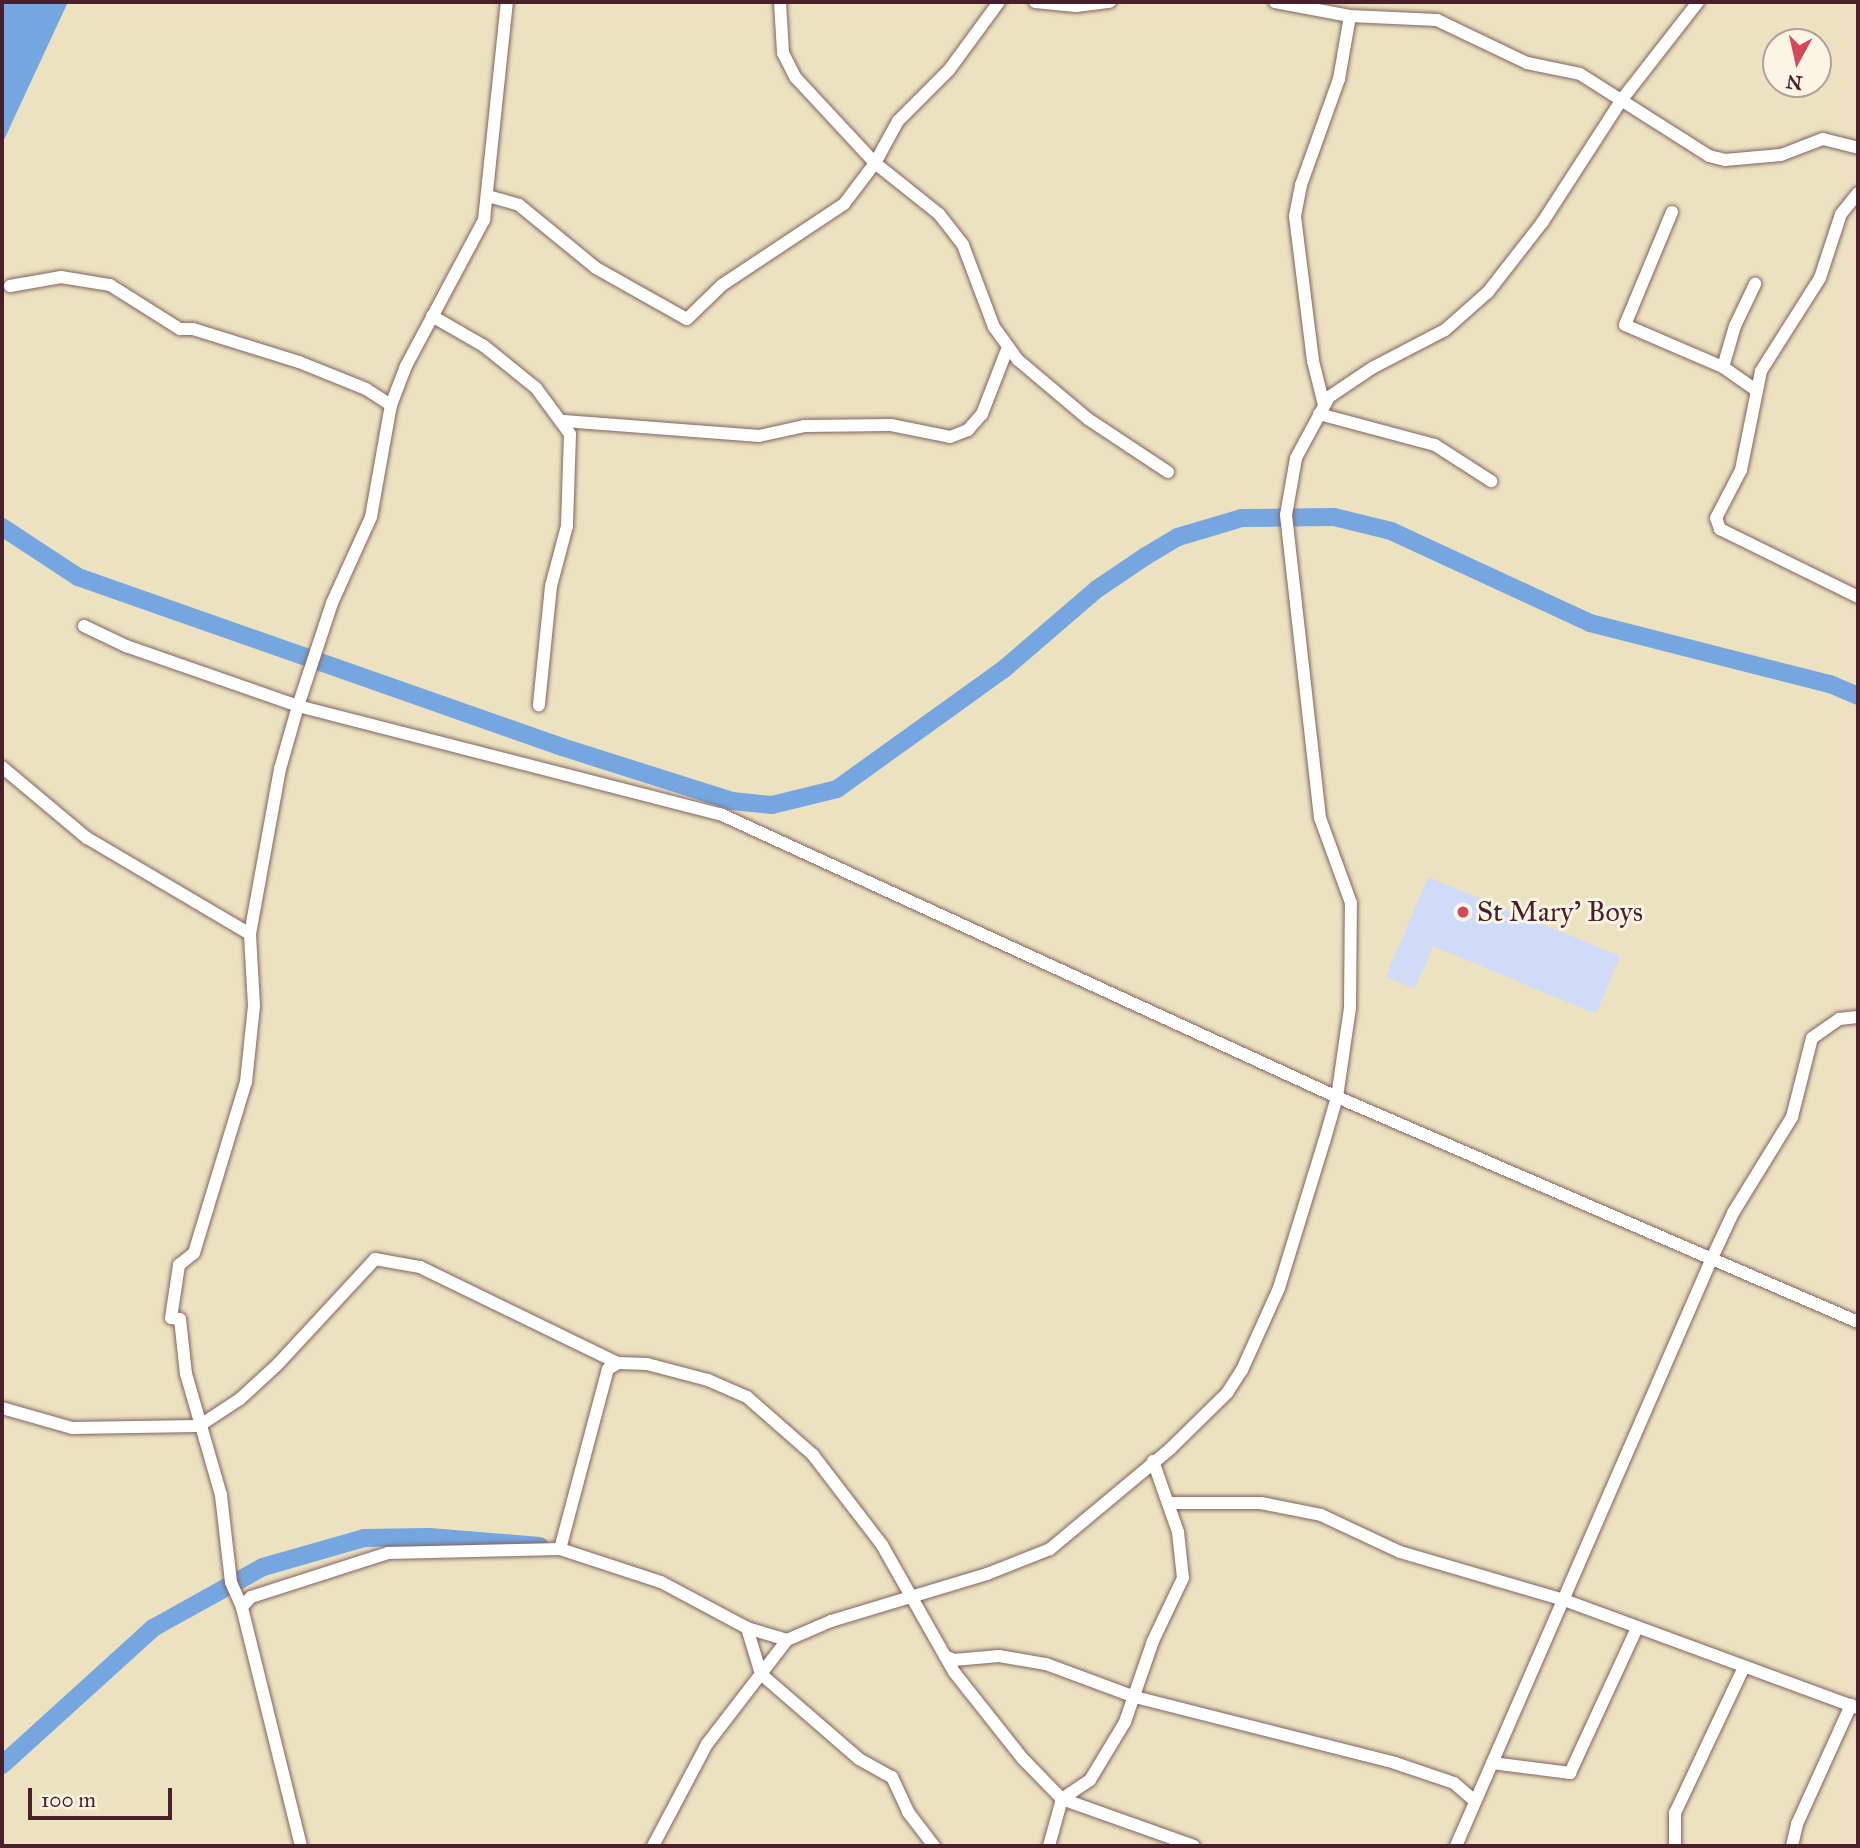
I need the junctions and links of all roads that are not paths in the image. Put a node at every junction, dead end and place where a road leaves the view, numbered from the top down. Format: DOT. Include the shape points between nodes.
graph roads {
  1 [pos="506,2"];
  2 [pos="780,2"];
  3 [pos="999,2"];
  4 [pos="1035,2"];
  5 [pos="1110,2"];
  6 [pos="1275,2"];
  7 [pos="1698,2"];
  8 [pos="1350,16"];
  9 [pos="1623,98"];
  10 [pos="1858,148"];
  11 [pos="875,163"];
  12 [pos="1858,193"];
  13 [pos="488,196"];
  14 [pos="1672,212"];
  15 [pos="1755,284"];
  16 [pos="10,286"];
  17 [pos="432,316"];
  18 [pos="1008,347"];
  19 [pos="1723,367"];
  20 [pos="1755,389"];
  21 [pos="391,405"];
  22 [pos="1321,410"];
  23 [pos="564,421"];
  24 [pos="1168,472"];
  25 [pos="1491,481"];
  26 [pos="1858,597"];
  27 [pos="84,626"];
  28 [pos="539,705"];
  29 [pos="298,706"];
  30 [pos="2,767"];
  31 [pos="250,934"];
  32 [pos="1858,1017"];
  33 [pos="1337,1097"];
  34 [pos="1712,1258"];
  35 [pos="1858,1322"];
  36 [pos="618,1363"];
  37 [pos="2,1408"];
  38 [pos="199,1426"];
  39 [pos="1153,1461"];
  40 [pos="1170,1503"];
  41 [pos="561,1549"];
  42 [pos="914,1597"];
  43 [pos="1564,1600"];
  44 [pos="242,1607"];
  45 [pos="747,1628"];
  46 [pos="1637,1628"];
  47 [pos="787,1640"];
  48 [pos="945,1656"];
  49 [pos="1744,1667"];
  50 [pos="761,1674"];
  51 [pos="1135,1697"];
  52 [pos="1855,1706"];
  53 [pos="1492,1763"];
  54 [pos="1062,1799"];
  55 [pos="1475,1801"];
  56 [pos="301,1846"];
  57 [pos="653,1846"];
  58 [pos="934,1846"];
  59 [pos="1049,1846"];
  60 [pos="1194,1846"];
  61 [pos="1456,1846"];
  62 [pos="1675,1846"];
  63 [pos="1791,1846"];
  1 -- 13 [label="street"];
  2 -- 11 [label="street" via="783,53 796,78"];
  3 -- 11 [label="street" via="949,70 898,121"];
  4 -- 5 [label="street" via="1076,6"];
  6 -- 8 [label="street"];
  7 -- 9 [label="street"];
  8 -- 9 [label="street" via="1437,20 1527,63 1580,74"];
  8 -- 22 [label="street" via="1339,79 1301,185 1295,216"];
  9 -- 10 [label="street" via="1694,150 1725,160 1781,155 1823,139"];
  9 -- 22 [label="street" via="1542,223 1474,309 1446,330 1347,384"];
  11 -- 13 [label="street" via="844,204 722,285 687,319 596,268 519,205"];
  11 -- 18 [label="street" via="939,214 963,245 988,315"];
  12 -- 20 [label="street" via="1840,214 1819,278 1778,340"];
  13 -- 17 [label="street" via="477,239"];
  14 -- 19 [label="street" via="1625,325"];
  15 -- 19 [label="street" via="1735,326"];
  16 -- 21 [label="street" via="61,277 110,285 180,329 299,362 366,388"];
  17 -- 21 [label="street"];
  17 -- 23 [label="street" via="484,346 536,388"];
  18 -- 23 [label="street" via="982,414 968,430 950,437 891,425 804,426 759,436"];
  18 -- 24 [label="street" via="1069,404"];
  19 -- 20 [label="street"];
  20 -- 26 [label="street" via="1741,470 1718,511 1716,524"];
  21 -- 29 [label="street" via="371,517 332,603"];
  22 -- 25 [label="street" via="1435,445"];
  22 -- 33 [label="street" via="1296,458 1286,515 1320,818 1351,903 1350,1008"];
  23 -- 28 [label="street" via="569,434 567,526 551,586"];
  27 -- 29 [label="street" via="126,646"];
  29 -- 31 [label="street" via="281,769"];
  29 -- 33 [label="street" via="720,814"];
  30 -- 31 [label="street" via="87,838"];
  31 -- 38 [label="street" via="254,1006 246,1082 194,1253 179,1265 171,1318 180,1319 186,1374"];
  32 -- 34 [label="street" via="1839,1019 1812,1038 1791,1117 1733,1213"];
  33 -- 34 [label="street"];
  33 -- 39 [label="street" via="1279,1289 1242,1370 1227,1393"];
  34 -- 35 [label="street"];
  34 -- 43 [label="street"];
  36 -- 38 [label="street" via="420,1267 375,1259 276,1365 240,1399"];
  36 -- 41 [label="street" via="608,1369"];
  36 -- 42 [label="street" via="671,1370 747,1396 813,1455 882,1545"];
  37 -- 38 [label="street" via="57,1426 87,1430"];
  38 -- 44 [label="street" via="221,1495 231,1582"];
  39 -- 40 [label="street"];
  39 -- 42 [label="street" via="1050,1549"];
  40 -- 43 [label="street" via="1294,1507 1423,1560"];
  40 -- 51 [label="street" via="1182,1548 1183,1578 1153,1641"];
  41 -- 44 [label="street" via="388,1553 264,1592"];
  41 -- 45 [label="street" via="661,1582"];
  42 -- 47 [label="street" via="831,1621"];
  42 -- 48 [label="street"];
  43 -- 46 [label="street"];
  43 -- 53 [label="street"];
  44 -- 56 [label="street"];
  45 -- 47 [label="street"];
  45 -- 50 [label="street"];
  46 -- 49 [label="street"];
  46 -- 53 [label="street" via="1570,1773"];
  47 -- 50 [label="street"];
  48 -- 51 [label="street" via="954,1660 1023,1658"];
  48 -- 54 [label="street" via="1023,1759"];
  49 -- 52 [label="street"];
  49 -- 62 [label="street" via="1675,1813"];
  50 -- 57 [label="street" via="707,1744"];
  50 -- 58 [label="street" via="859,1759 892,1777 908,1812"];
  51 -- 54 [label="street" via="1090,1780"];
  51 -- 55 [label="street" via="1395,1763 1454,1783"];
  52 -- 63 [label="street" via="1797,1824"];
  53 -- 55 [label="street"];
  54 -- 59 [label="street"];
  54 -- 60 [label="street"];
  55 -- 61 [label="street"];
}
